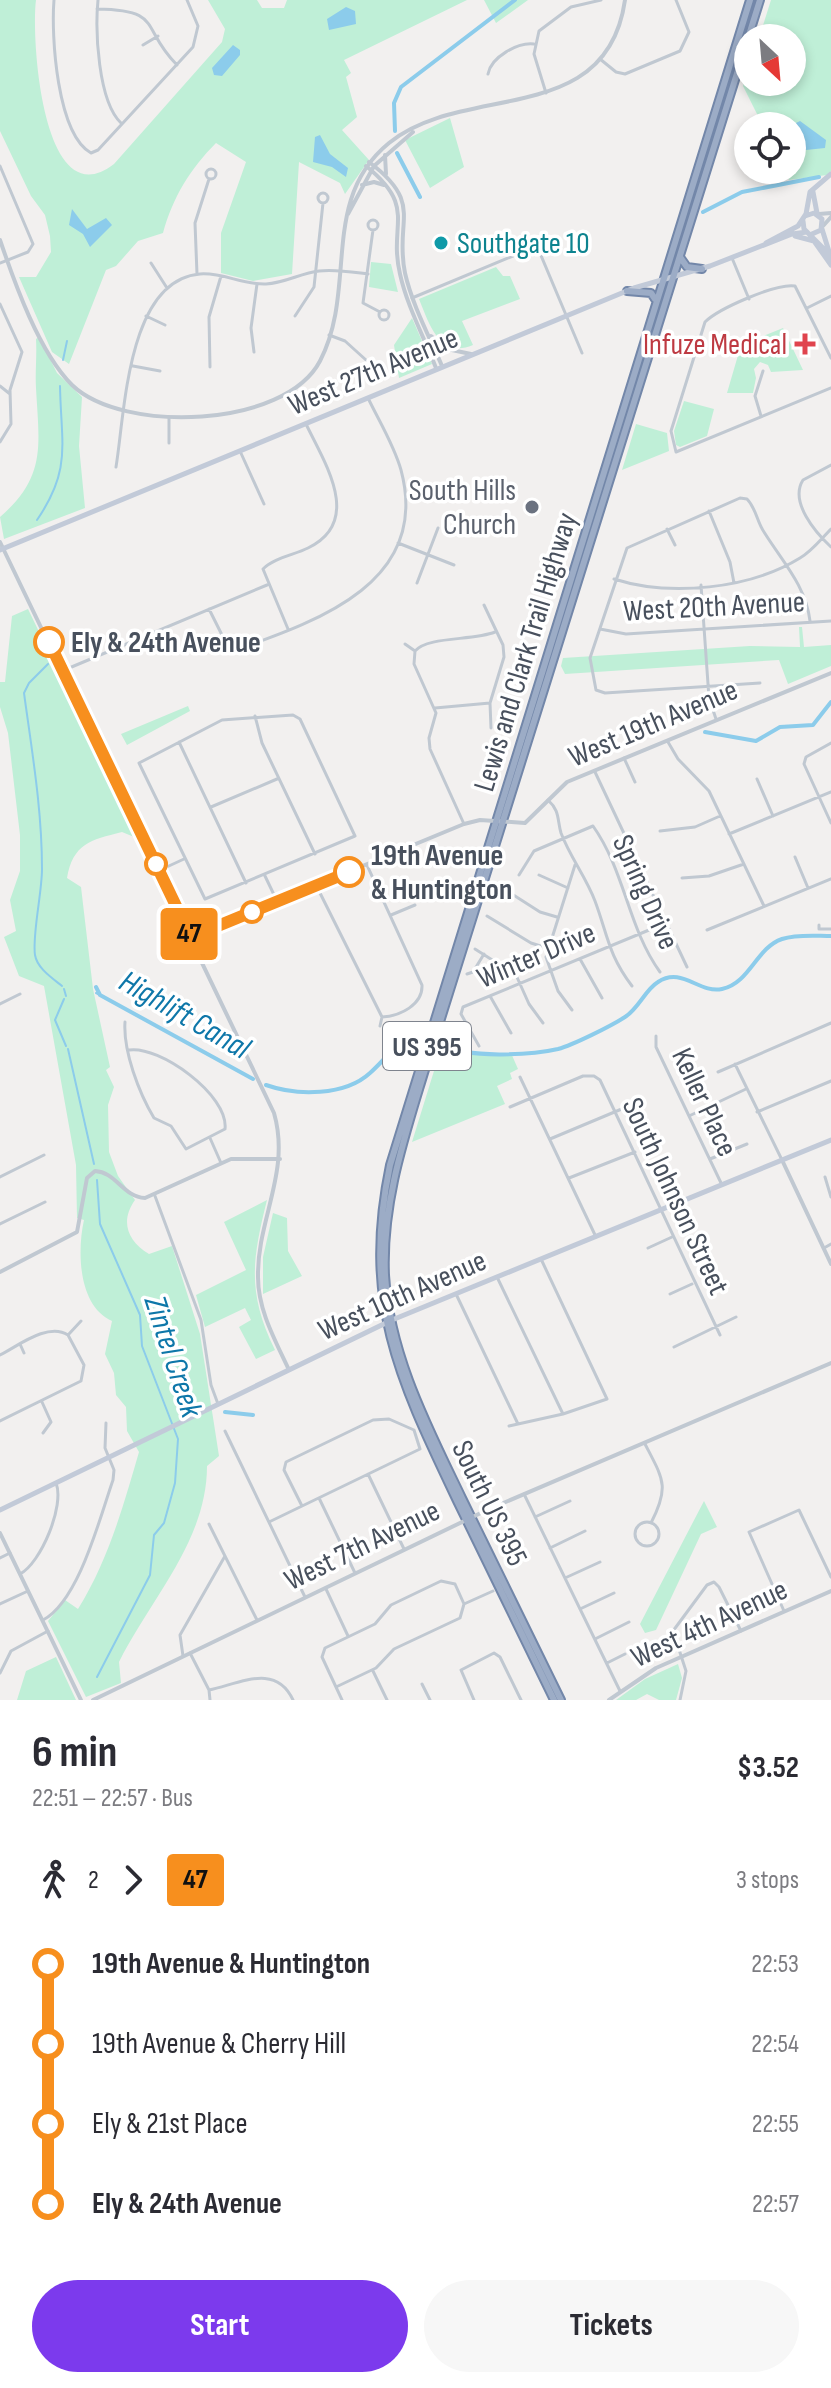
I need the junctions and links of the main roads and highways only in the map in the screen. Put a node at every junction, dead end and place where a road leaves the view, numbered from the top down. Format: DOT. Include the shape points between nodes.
graph roads {
  1 [pos="750,0"];
  2 [pos="760,0"];
  3 [pos="831,174"];
  4 [pos="820,182"];
  5 [pos="818,214"];
  6 [pos="804,218"];
  7 [pos="823,227"];
  8 [pos="809,233"];
  9 [pos="769,243"];
  10 [pos="830,256"];
  11 [pos="680,257"];
  12 [pos="831,265"];
  13 [pos="702,269"];
  14 [pos="674,276"];
  15 [pos="661,280"];
  16 [pos="627,291"];
  17 [pos="648,327"];
  18 [pos="1,547"];
  19 [pos="499,822"];
  20 [pos="831,1140"];
  21 [pos="389,1322"];
  22 [pos="0,1510"];
  23 [pos="469,1519"];
  24 [pos="554,1700"];
  25 [pos="561,1700"];
  1 -- 15 [label="highway, Lewis and Clark Trail Highway / US 395"];
  2 -- 11 [label="highway, Lewis and Clark Trail Highway / US 395"];
  3 -- 4 [label="main road"];
  4 -- 5 [label="main road" via="812,197"];
  4 -- 6 [label="main road" via="810,192"];
  5 -- 6 [label="main road, West 27th Avenue"];
  5 -- 7 [label="main road"];
  6 -- 8 [label="main road"];
  6 -- 9 [label="main road, West 27th Avenue"];
  7 -- 8 [label="main road, West 27th Avenue"];
  7 -- 10 [label="main road"];
  8 -- 9 [label="main road, West 27th Avenue"];
  8 -- 10 [label="main road"];
  9 -- 12 [label="main road" via="809,238"];
  9 -- 13 [label="main road, West 27th Avenue"];
  11 -- 13 [label="highway" via="688,268"];
  11 -- 14 [label="highway, Lewis and Clark Trail Highway / US 395"];
  13 -- 14 [label="main road, West 27th Avenue"];
  14 -- 15 [label="main road, West 27th Avenue"];
  14 -- 19 [label="highway, Lewis and Clark Trail Highway / US 395"];
  15 -- 16 [label="main road, West 27th Avenue"];
  15 -- 17 [label="highway, Lewis and Clark Trail Highway / US 395"];
  16 -- 17 [label="highway" via="655,296"];
  16 -- 18 [label="main road, West 27th Avenue"];
  17 -- 19 [label="highway, Lewis and Clark Trail Highway / US 395"];
  19 -- 21 [label="highway, Lewis and Clark Trail Highway / US 395" via="390,1165 380,1249"];
  20 -- 21 [label="main road, West 10th Avenue"];
  21 -- 22 [label="main road, West 10th Avenue"];
  21 -- 23 [label="highway, South US 395 / US 395" via="410,1386"];
  23 -- 24 [label="highway, South US 395 / US 395"];
  23 -- 25 [label="highway, South US 395 / US 395"];
}
